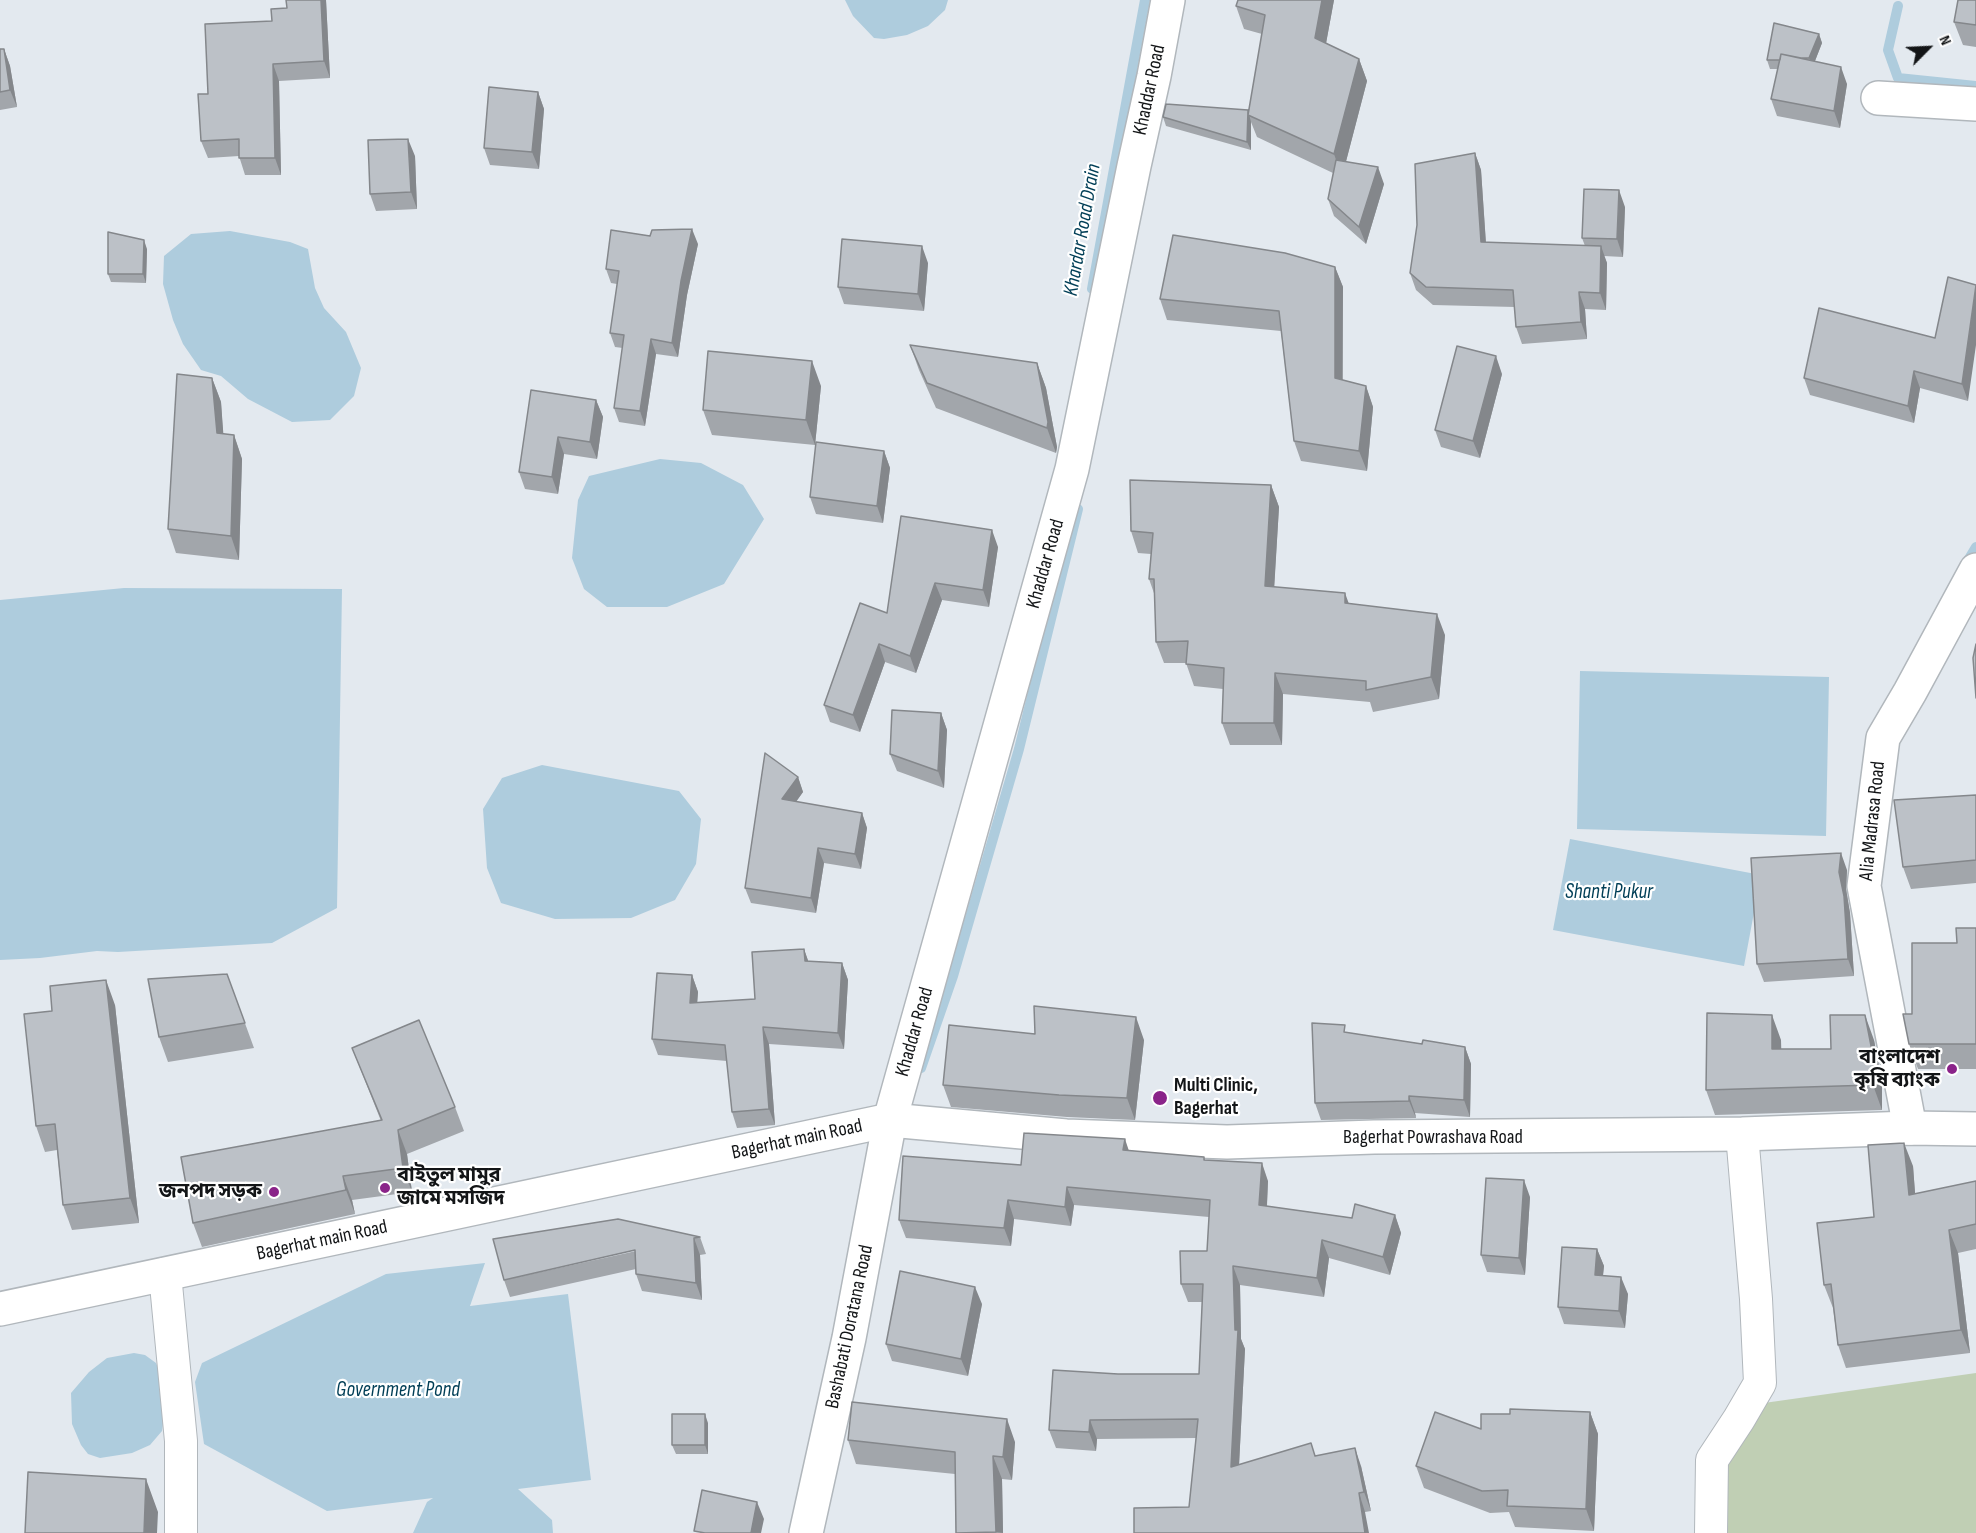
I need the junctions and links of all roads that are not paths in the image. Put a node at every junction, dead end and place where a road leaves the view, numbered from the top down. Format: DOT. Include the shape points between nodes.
graph roads {
  1 [pos="1168,0"];
  2 [pos="1878,98"];
  3 [pos="1976,104"];
  4 [pos="1976,570"];
  5 [pos="890,1120"];
  6 [pos="1910,1128"];
  7 [pos="1976,1129"];
  8 [pos="1742,1134"];
  9 [pos="165,1274"];
  10 [pos="0,1309"];
  11 [pos="181,1533"];
  12 [pos="806,1533"];
  13 [pos="1711,1533"];
  1 -- 5 [label="street, Khaddar Road" via="1072,469"];
  2 -- 3 [label="street"];
  4 -- 6 [label="street, Alia Madrasa Road" via="1883,738 1864,886"];
  5 -- 8 [label="street, Bagerhat Powrashava Road" via="1066,1136 1227,1142"];
  5 -- 9 [label="street, Bagerhat main Road"];
  5 -- 12 [label="street, Bashabati Doratana Road" via="849,1338"];
  6 -- 7 [label="street, Bagerhat Powrashava Road"];
  6 -- 8 [label="street, Bagerhat Powrashava Road"];
  8 -- 13 [label="street" via="1760,1383 1712,1460"];
  9 -- 10 [label="street, Bagerhat main Road"];
  9 -- 11 [label="street" via="181,1441"];
}
